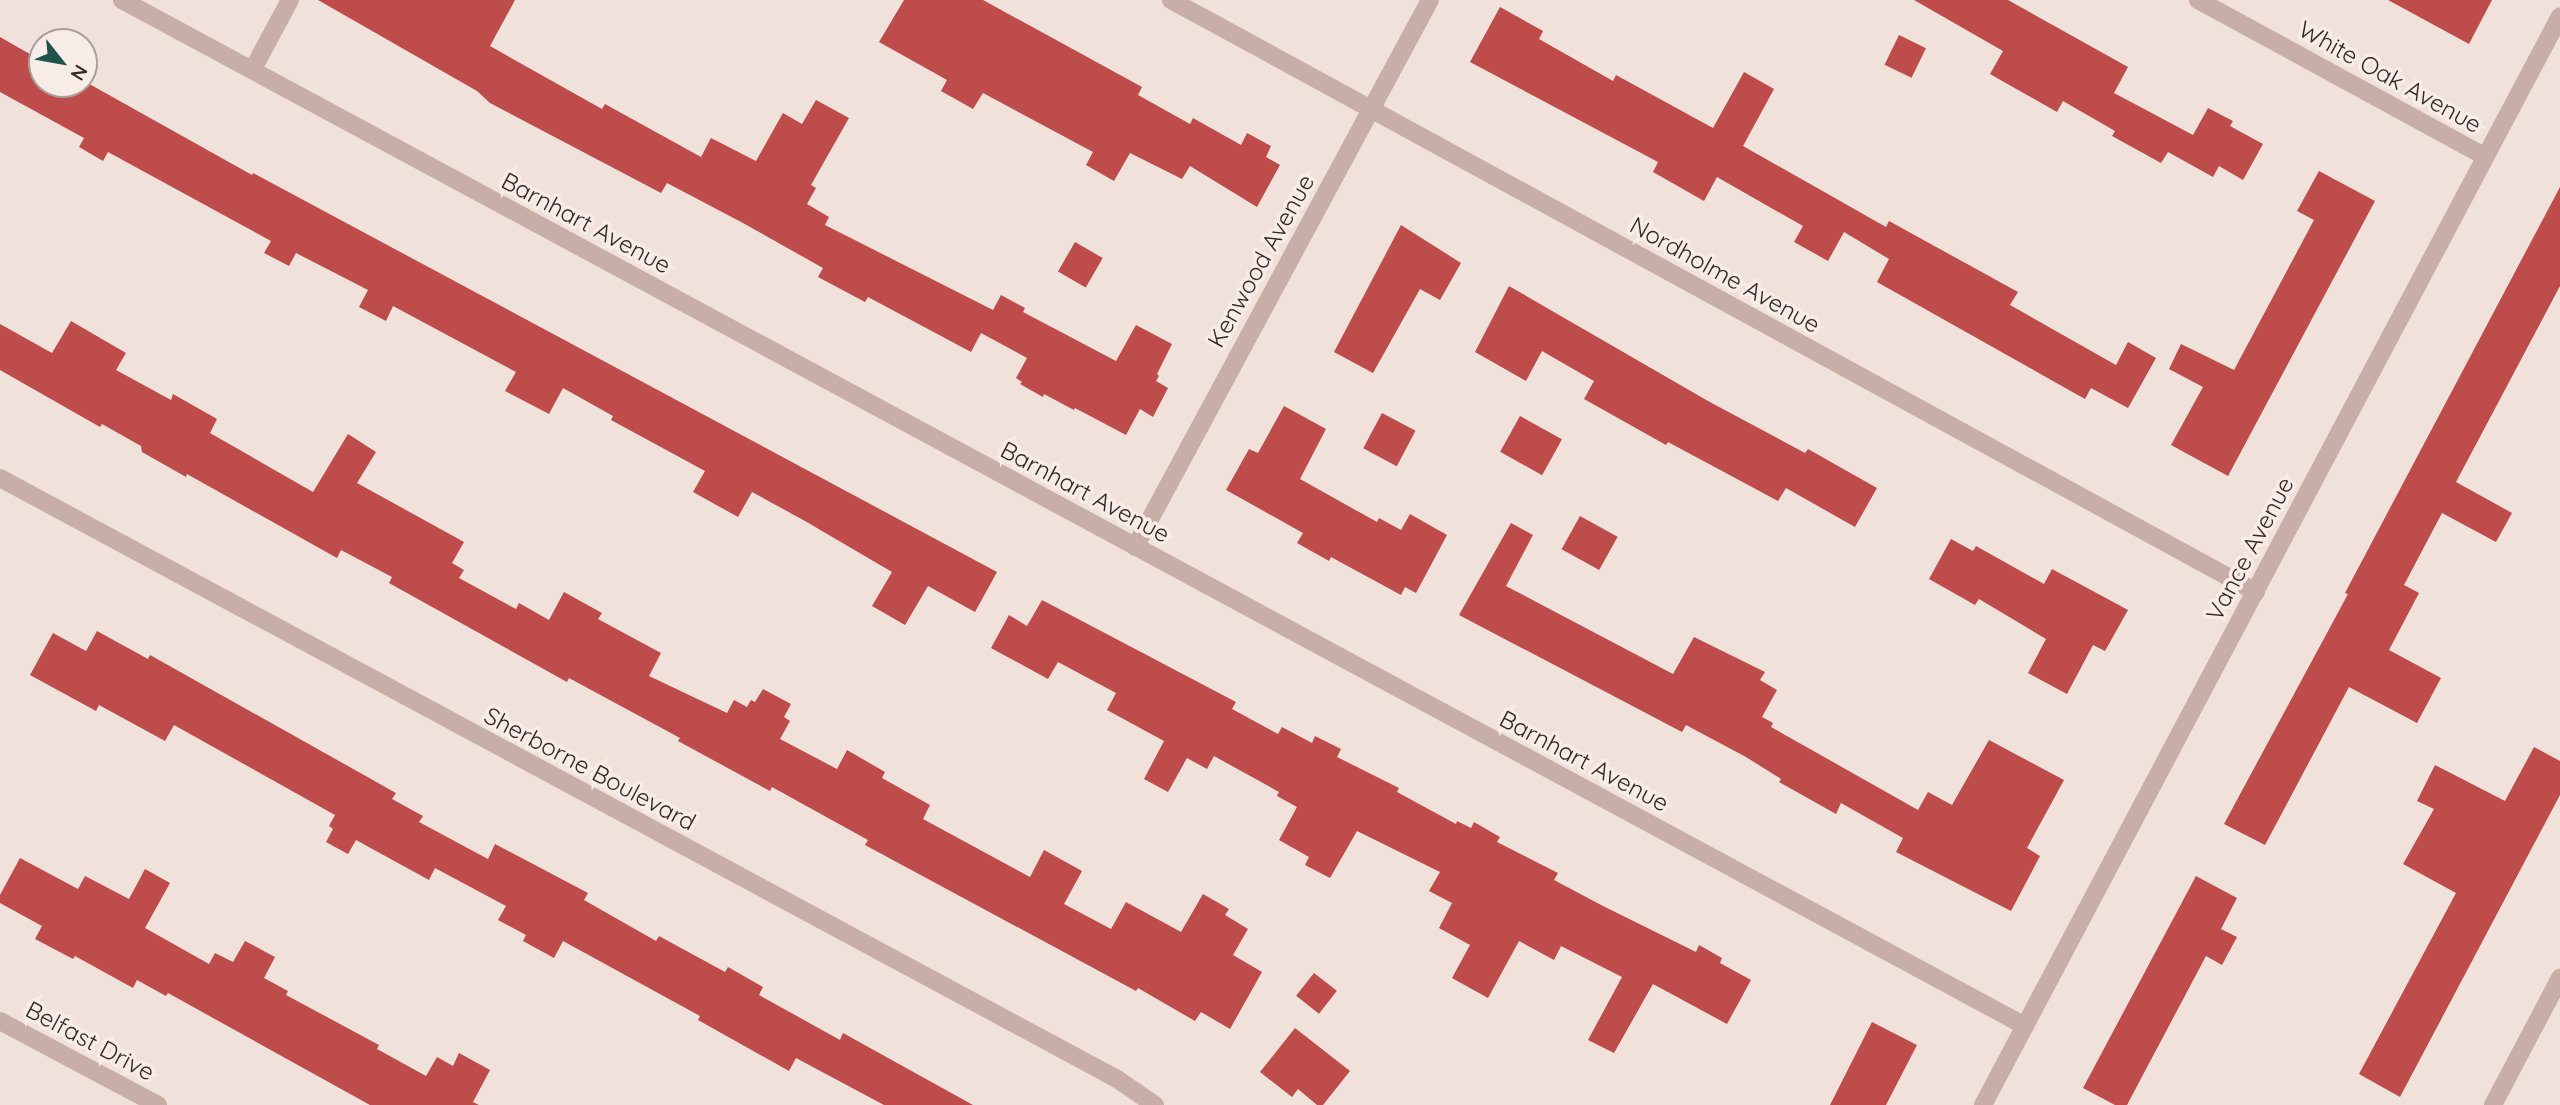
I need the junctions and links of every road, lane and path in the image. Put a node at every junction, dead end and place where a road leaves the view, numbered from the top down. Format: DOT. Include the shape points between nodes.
graph roads {
  1 [pos="122,0"];
  2 [pos="290,0"];
  3 [pos="1171,0"];
  4 [pos="1430,0"];
  5 [pos="2198,0"];
  6 [pos="2560,16"];
  7 [pos="253,69"];
  8 [pos="1371,110"];
  9 [pos="2484,156"];
  10 [pos="0,478"];
  11 [pos="1135,547"];
  12 [pos="2256,592"];
  13 [pos="2560,978"];
  14 [pos="0,1021"];
  15 [pos="2025,1026"];
  16 [pos="158,1105"];
  17 [pos="1155,1105"];
  18 [pos="1983,1105"];
  19 [pos="2493,1105"];
  1 -- 7 [label="street, Barnhart Avenue"];
  2 -- 7 [label="street"];
  3 -- 8 [label="street, Nordholme Avenue"];
  4 -- 8 [label="street, Kenwood Avenue"];
  5 -- 9 [label="street, White Oak Avenue"];
  6 -- 9 [label="street, Vance Avenue"];
  7 -- 11 [label="street, Barnhart Avenue"];
  8 -- 11 [label="street, Kenwood Avenue"];
  8 -- 12 [label="street, Nordholme Avenue"];
  9 -- 12 [label="street, Vance Avenue"];
  10 -- 17 [label="street, Sherborne Boulevard" via="1117,1079"];
  11 -- 15 [label="street, Barnhart Avenue"];
  12 -- 15 [label="street, Vance Avenue"];
  13 -- 19 [label="street"];
  14 -- 16 [label="street, Belfast Drive"];
  15 -- 18 [label="street, Vance Avenue"];
}
